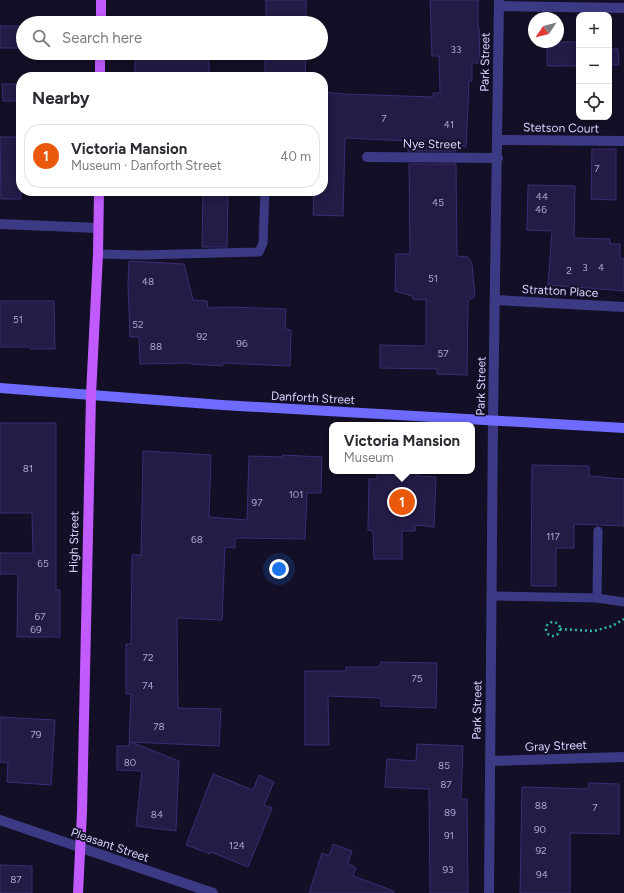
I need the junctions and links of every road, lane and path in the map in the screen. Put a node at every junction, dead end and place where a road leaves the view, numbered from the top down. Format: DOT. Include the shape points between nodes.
graph roads {
  1 [pos="101,0"];
  2 [pos="499,3"];
  3 [pos="624,8"];
  4 [pos="101,16"];
  5 [pos="100,60"];
  6 [pos="100,72"];
  7 [pos="498,140"];
  8 [pos="624,141"];
  9 [pos="367,157"];
  10 [pos="498,158"];
  11 [pos="99,196"];
  12 [pos="266,196"];
  13 [pos="0,224"];
  14 [pos="98,228"];
  15 [pos="98,254"];
  16 [pos="495,300"];
  17 [pos="624,307"];
  18 [pos="0,388"];
  19 [pos="91,395"];
  20 [pos="493,421"];
  21 [pos="624,428"];
  22 [pos="598,531"];
  23 [pos="492,596"];
  24 [pos="597,598"];
  25 [pos="624,602"];
  26 [pos="624,619"];
  27 [pos="560,629"];
  28 [pos="624,757"];
  29 [pos="490,761"];
  30 [pos="0,820"];
  31 [pos="80,848"];
  32 [pos="78,893"];
  33 [pos="213,893"];
  34 [pos="489,893"];
  1 -- 4 [label="main road"];
  2 -- 3 [label="street"];
  2 -- 7 [label="street, Park Street"];
  5 -- 6 [label="main road"];
  7 -- 8 [label="street, Stetson Court"];
  7 -- 10 [label="street, Park Street"];
  9 -- 10 [label="street, Nye Street"];
  10 -- 16 [label="street, Park Street"];
  11 -- 14 [label="main road, High Street"];
  12 -- 15 [label="lane" via="263,243 259,252"];
  13 -- 14 [label="street"];
  14 -- 15 [label="main road, High Street"];
  15 -- 19 [label="main road, High Street"];
  16 -- 17 [label="street, Stratton Place"];
  16 -- 20 [label="street, Park Street"];
  18 -- 19 [label="street, Danforth Street"];
  19 -- 20 [label="street, Danforth Street"];
  19 -- 31 [label="main road, High Street"];
  20 -- 21 [label="street, Danforth Street"];
  20 -- 23 [label="street, Park Street"];
  22 -- 24 [label="lane"];
  23 -- 24 [label="lane"];
  23 -- 29 [label="street, Park Street"];
  24 -- 25 [label="lane"];
  26 -- 27 [label="path" via="612,626 594,631"];
  27 -- 27 [label="path" via="553,636 548,635 545,629 548,623 554,621"];
  28 -- 29 [label="street, Gray Street"];
  29 -- 34 [label="street, Park Street"];
  30 -- 31 [label="street, Pleasant Street"];
  31 -- 32 [label="main road, High Street"];
  31 -- 33 [label="street, Pleasant Street"];
}
